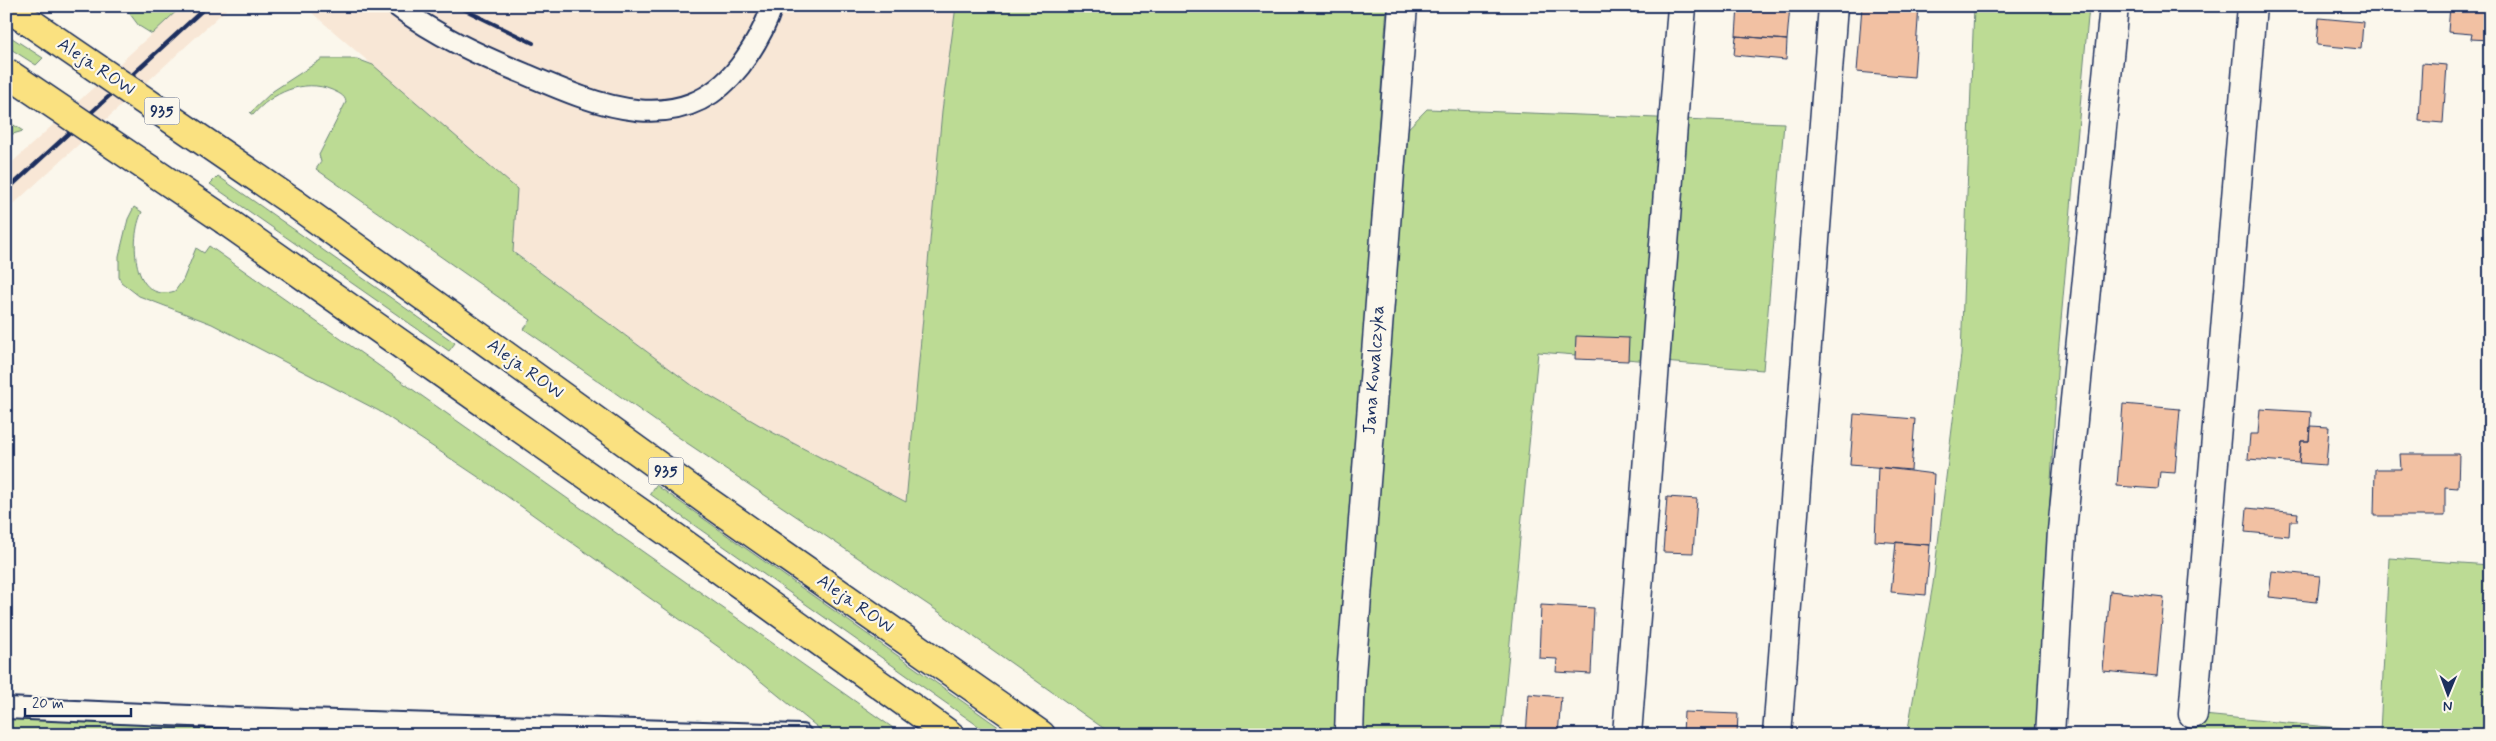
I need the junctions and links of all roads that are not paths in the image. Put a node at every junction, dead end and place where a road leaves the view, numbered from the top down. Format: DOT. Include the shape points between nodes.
graph roads {
  1 [pos="397,6"];
  2 [pos="772,6"];
  3 [pos="1403,6"];
  4 [pos="1682,6"];
  5 [pos="1833,6"];
  6 [pos="2114,6"];
  7 [pos="2252,6"];
  8 [pos="17,14"];
  9 [pos="6,72"];
  10 [pos="6,708"];
  11 [pos="2193,714"];
  12 [pos="801,735"];
  13 [pos="950,735"];
  14 [pos="1041,735"];
  15 [pos="1349,735"];
  16 [pos="1628,735"];
  17 [pos="1777,735"];
  18 [pos="2050,735"];
  1 -- 2 [label="lane" via="415,20 487,58 581,98 628,109 673,111 702,100 730,79 756,45"];
  3 -- 15 [label="street, Jana Kowalczyka" via="1351,674"];
  4 -- 16 [label="street"];
  5 -- 17 [label="street"];
  6 -- 18 [label="street" via="2062,531"];
  7 -- 11 [label="street"];
  8 -- 14 [label="main road, Aleja ROW / 935, bridge" via="294,203 710,503"];
  9 -- 13 [label="main road, bridge" via="226,221"];
  10 -- 12 [label="lane"];
}
